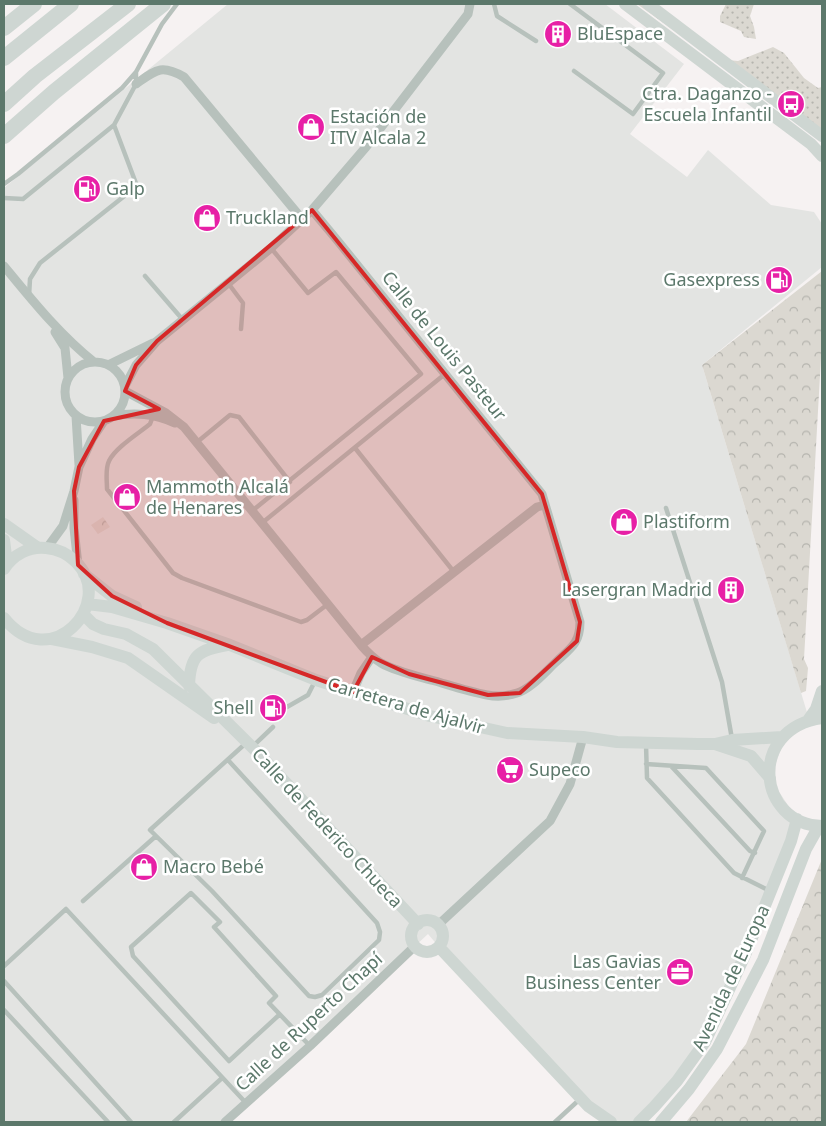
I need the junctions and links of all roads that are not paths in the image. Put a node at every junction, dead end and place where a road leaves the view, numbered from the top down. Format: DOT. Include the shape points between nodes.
graph roads {
  1 [pos="34,4"];
  2 [pos="71,4"];
  3 [pos="128,4"];
  4 [pos="163,4"];
  5 [pos="177,4"];
  6 [pos="470,4"];
  7 [pos="494,4"];
  8 [pos="570,4"];
  9 [pos="625,4"];
  10 [pos="648,4"];
  11 [pos="4,28"];
  12 [pos="536,41"];
  13 [pos="4,58"];
  14 [pos="136,72"];
  15 [pos="574,72"];
  16 [pos="136,84"];
  17 [pos="4,104"];
  18 [pos="114,125"];
  19 [pos="4,136"];
  20 [pos="822,136"];
  21 [pos="822,156"];
  22 [pos="4,184"];
  23 [pos="4,198"];
  24 [pos="312,210"];
  25 [pos="302,219"];
  26 [pos="271,248"];
  27 [pos="5,269"];
  28 [pos="145,276"];
  29 [pos="228,283"];
  30 [pos="29,297"];
  31 [pos="47,319"];
  32 [pos="182,320"];
  33 [pos="241,329"];
  34 [pos="157,341"];
  35 [pos="94,362"];
  36 [pos="108,364"];
  37 [pos="445,374"];
  38 [pos="68,378"];
  39 [pos="125,389"];
  40 [pos="153,415"];
  41 [pos="76,416"];
  42 [pos="114,416"];
  43 [pos="104,421"];
  44 [pos="184,428"];
  45 [pos="196,442"];
  46 [pos="355,448"];
  47 [pos="79,467"];
  48 [pos="290,482"];
  49 [pos="74,491"];
  50 [pos="545,505"];
  51 [pos="666,508"];
  52 [pos="252,511"];
  53 [pos="262,523"];
  54 [pos="4,524"];
  55 [pos="4,540"];
  56 [pos="43,548"];
  57 [pos="5,566"];
  58 [pos="81,569"];
  59 [pos="454,572"];
  60 [pos="328,604"];
  61 [pos="85,610"];
  62 [pos="167,623"];
  63 [pos="6,624"];
  64 [pos="52,639"];
  65 [pos="230,645"];
  66 [pos="362,645"];
  67 [pos="372,657"];
  68 [pos="316,680"];
  69 [pos="190,686"];
  70 [pos="822,691"];
  71 [pos="353,692"];
  72 [pos="287,707"];
  73 [pos="816,719"];
  74 [pos="272,727"];
  75 [pos="237,733"];
  76 [pos="782,737"];
  77 [pos="583,738"];
  78 [pos="732,740"];
  79 [pos="646,742"];
  80 [pos="715,744"];
  81 [pos="250,745"];
  82 [pos="228,760"];
  83 [pos="646,764"];
  84 [pos="671,766"];
  85 [pos="770,778"];
  86 [pos="797,819"];
  87 [pos="820,826"];
  88 [pos="156,836"];
  89 [pos="755,853"];
  90 [pos="742,878"];
  91 [pos="771,891"];
  92 [pos="83,901"];
  93 [pos="418,924"];
  94 [pos="438,925"];
  95 [pos="415,946"];
  96 [pos="439,947"];
  97 [pos="4,966"];
  98 [pos="4,981"];
  99 [pos="4,1010"];
  100 [pos="279,1015"];
  101 [pos="310,1046"];
  102 [pos="222,1078"];
  103 [pos="581,1098"];
  104 [pos="246,1103"];
  105 [pos="108,1122"];
  106 [pos="131,1122"];
  107 [pos="174,1122"];
  108 [pos="225,1122"];
  109 [pos="555,1122"];
  110 [pos="611,1122"];
  111 [pos="626,1122"];
  112 [pos="639,1122"];
  113 [pos="661,1122"];
  1 -- 11 [label="highway"];
  2 -- 13 [label="highway"];
  3 -- 17 [label="highway"];
  4 -- 19 [label="highway"];
  5 -- 14 [label="lane" via="162,24"];
  6 -- 24 [label="street" via="468,14 390,116"];
  7 -- 12 [label="lane" via="498,16"];
  8 -- 15 [label="lane" via="663,73 633,114"];
  9 -- 21 [label="street" via="811,144"];
  10 -- 20 [label="street"];
  14 -- 16 [label="lane"];
  14 -- 22 [label="lane" via="122,88"];
  16 -- 18 [label="lane"];
  16 -- 25 [label="street" via="154,71 170,69 184,77"];
  18 -- 23 [label="lane" via="23,199"];
  18 -- 30 [label="lane" via="137,186 40,263 30,280"];
  24 -- 25 [label="street"];
  24 -- 37 [label="street, Calle de Louis Pasteur"];
  25 -- 26 [label="street"];
  26 -- 29 [label="street"];
  26 -- 48 [label="lane" via="308,293 336,272 421,374"];
  27 -- 30 [label="street"];
  28 -- 32 [label="lane"];
  29 -- 32 [label="street"];
  29 -- 33 [label="lane" via="243,303"];
  30 -- 31 [label="street"];
  31 -- 35 [label="street"];
  31 -- 38 [label="street" via="65,348"];
  32 -- 34 [label="street"];
  34 -- 36 [label="street"];
  34 -- 39 [label="street" via="136,365"];
  35 -- 36 [label="street"];
  35 -- 38 [label="street" via="83,364"];
  36 -- 39 [label="street" via="122,377"];
  37 -- 46 [label="lane"];
  37 -- 50 [label="street, Calle de Louis Pasteur" via="536,486"];
  38 -- 41 [label="street" via="65,398"];
  39 -- 42 [label="street" via="124,401"];
  39 -- 44 [label="street, Calle de Louis Pasteur" via="166,413"];
  40 -- 42 [label="street, Calle de Louis Pasteur" via="133,413"];
  40 -- 44 [label="street, Calle de Louis Pasteur"];
  40 -- 60 [label="lane" via="150,424 113,454 108,462 107,489 173,573 301,622"];
  41 -- 43 [label="street" via="94,422"];
  41 -- 47 [label="street"];
  42 -- 43 [label="street"];
  43 -- 47 [label="street"];
  44 -- 45 [label="street, Calle de Louis Pasteur"];
  45 -- 48 [label="lane" via="230,415 239,417"];
  45 -- 52 [label="street, Calle de Louis Pasteur"];
  46 -- 53 [label="lane"];
  46 -- 59 [label="lane"];
  47 -- 49 [label="street"];
  48 -- 52 [label="lane"];
  49 -- 56 [label="street" via="63,526"];
  49 -- 58 [label="street" via="74,528"];
  50 -- 59 [label="street" via="537,507"];
  50 -- 67 [label="street, Calle de Louis Pasteur" via="580,622 580,633 570,650 536,680 520,692 505,696 488,695 409,674"];
  51 -- 78 [label="lane" via="722,682"];
  52 -- 53 [label="street, Calle de Louis Pasteur"];
  53 -- 60 [label="street, Calle de Louis Pasteur"];
  54 -- 56 [label="street"];
  55 -- 57 [label="street"];
  56 -- 57 [label="street" via="27,550"];
  56 -- 58 [label="street, Carretera de Ajalvir" via="59,550 70,556"];
  58 -- 61 [label="street" via="88,589"];
  58 -- 62 [label="street, Carretera de Ajalvir" via="112,596"];
  59 -- 66 [label="street"];
  60 -- 66 [label="street, Calle de Louis Pasteur"];
  61 -- 62 [label="street, Carretera de Ajalvir" via="112,606"];
  61 -- 64 [label="street" via="76,626"];
  61 -- 69 [label="street" via="93,624 126,634 153,649"];
  62 -- 65 [label="street, Carretera de Ajalvir"];
  63 -- 64 [label="street" via="24,636"];
  64 -- 75 [label="street" via="128,658"];
  65 -- 68 [label="street, Carretera de Ajalvir"];
  65 -- 69 [label="street" via="212,648 194,659"];
  66 -- 67 [label="street, Calle de Louis Pasteur"];
  67 -- 71 [label="street"];
  68 -- 71 [label="street, Carretera de Ajalvir"];
  68 -- 72 [label="lane" via="308,695"];
  69 -- 75 [label="street"];
  70 -- 73 [label="street"];
  71 -- 77 [label="street, Carretera de Ajalvir" via="430,716 507,733"];
  73 -- 76 [label="street" via="795,726"];
  74 -- 81 [label="lane"];
  75 -- 81 [label="street, Calle de Federico Chueca"];
  76 -- 78 [label="street, Carretera de Ajalvir"];
  76 -- 85 [label="street" via="771,757"];
  77 -- 79 [label="street, Carretera de Ajalvir"];
  77 -- 94 [label="street" via="570,784 550,820"];
  78 -- 80 [label="street, Carretera de Ajalvir"];
  79 -- 80 [label="street, Carretera de Ajalvir"];
  79 -- 83 [label="lane"];
  80 -- 85 [label="street, Carretera de Ajalvir" via="751,756"];
  81 -- 82 [label="lane"];
  81 -- 93 [label="street, Calle de Federico Chueca"];
  82 -- 88 [label="lane" via="150,830"];
  82 -- 88 [label="lane" via="377,923 379,940 322,994 309,996"];
  83 -- 84 [label="lane"];
  83 -- 90 [label="lane" via="647,778"];
  84 -- 89 [label="lane"];
  84 -- 89 [label="lane" via="706,768 764,831"];
  85 -- 86 [label="street" via="775,797"];
  86 -- 87 [label="street"];
  86 -- 91 [label="street, Avenida de Europa"];
  87 -- 113 [label="street, Avenida de Europa" via="806,848 764,960 717,1049"];
  88 -- 92 [label="lane"];
  89 -- 90 [label="lane"];
  90 -- 91 [label="lane"];
  91 -- 112 [label="street, Avenida de Europa" via="705,1042 654,1108"];
  93 -- 94 [label="street" via="428,920"];
  93 -- 95 [label="street" via="412,934"];
  94 -- 96 [label="street" via="443,931"];
  95 -- 96 [label="street" via="426,952"];
  95 -- 101 [label="street, Calle de Ruperto Chapí"];
  96 -- 103 [label="street"];
  97 -- 102 [label="lane" via="66,909"];
  98 -- 106 [label="lane"];
  99 -- 105 [label="lane"];
  100 -- 100 [label="lane" via="269,1003 276,996 214,927 220,922 191,893 131,947 133,956 229,1061"];
  100 -- 101 [label="lane"];
  101 -- 104 [label="street, Calle de Ruperto Chapí"];
  102 -- 104 [label="lane"];
  102 -- 107 [label="lane"];
  103 -- 109 [label="lane"];
  103 -- 110 [label="street"];
  104 -- 108 [label="street, Calle de Ruperto Chapí"];
  111 -- 112 [label="street"];
}
